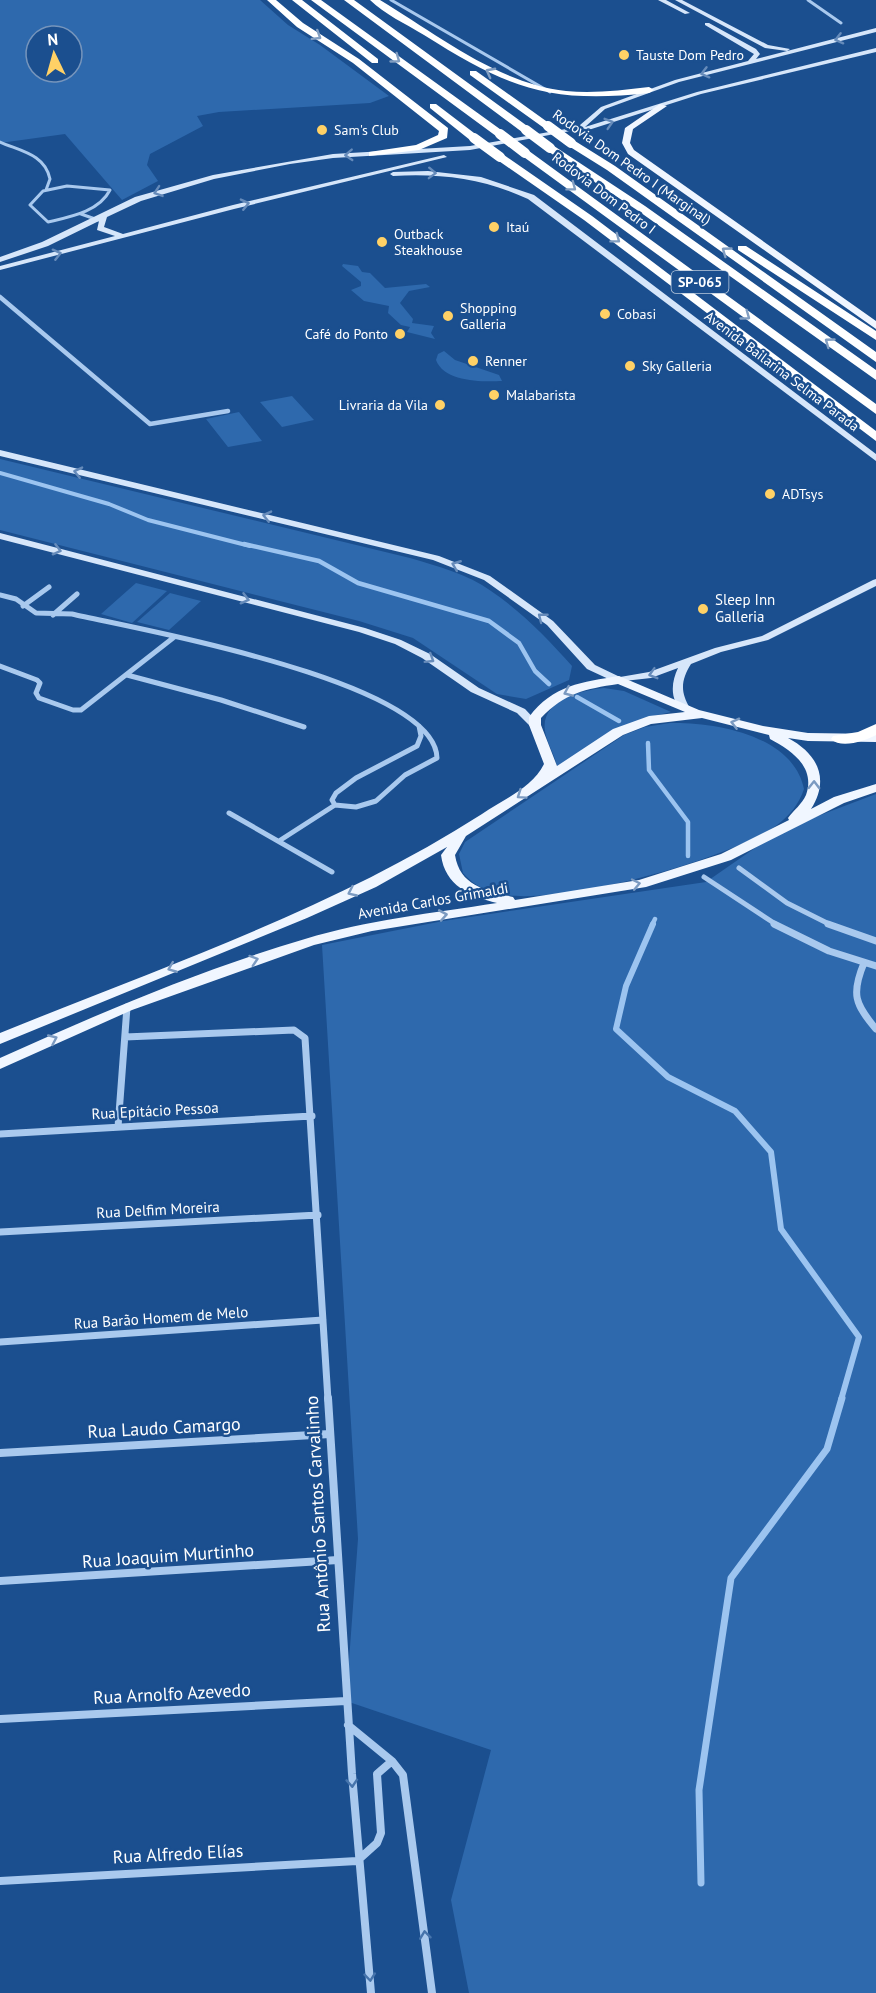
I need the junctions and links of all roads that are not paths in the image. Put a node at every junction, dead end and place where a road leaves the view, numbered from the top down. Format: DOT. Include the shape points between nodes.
graph roads {
  1 [pos="272,0"];
  2 [pos="296,0"];
  3 [pos="315,0"];
  4 [pos="348,0"];
  5 [pos="373,0"];
  6 [pos="391,0"];
  7 [pos="661,0"];
  8 [pos="678,0"];
  9 [pos="808,0"];
  10 [pos="688,2"];
  11 [pos="842,23"];
  12 [pos="876,30"];
  13 [pos="767,47"];
  14 [pos="803,48"];
  15 [pos="754,50"];
  16 [pos="876,50"];
  17 [pos="769,57"];
  18 [pos="751,61"];
  19 [pos="790,64"];
  20 [pos="381,65"];
  21 [pos="677,81"];
  22 [pos="649,90"];
  23 [pos="550,92"];
  24 [pos="699,93"];
  25 [pos="428,102"];
  26 [pos="663,106"];
  27 [pos="0,142"];
  28 [pos="373,154"];
  29 [pos="611,168"];
  30 [pos="381,171"];
  31 [pos="352,178"];
  32 [pos="46,190"];
  33 [pos="81,214"];
  34 [pos="101,218"];
  35 [pos="125,236"];
  36 [pos="0,260"];
  37 [pos="0,268"];
  38 [pos="0,297"];
  39 [pos="876,326"];
  40 [pos="876,336"];
  41 [pos="876,358"];
  42 [pos="876,376"];
  43 [pos="876,410"];
  44 [pos="228,411"];
  45 [pos="876,437"];
  46 [pos="0,453"];
  47 [pos="876,458"];
  48 [pos="0,536"];
  49 [pos="876,582"];
  50 [pos="49,587"];
  51 [pos="77,594"];
  52 [pos="0,595"];
  53 [pos="23,606"];
  54 [pos="53,615"];
  55 [pos="173,638"];
  56 [pos="686,663"];
  57 [pos="0,666"];
  58 [pos="127,675"];
  59 [pos="619,680"];
  60 [pos="685,708"];
  61 [pos="702,714"];
  62 [pos="535,725"];
  63 [pos="419,726"];
  64 [pos="303,727"];
  65 [pos="876,729"];
  66 [pos="762,730"];
  67 [pos="876,738"];
  68 [pos="839,740"];
  69 [pos="543,779"];
  70 [pos="876,788"];
  71 [pos="335,805"];
  72 [pos="229,813"];
  73 [pos="466,830"];
  74 [pos="781,830"];
  75 [pos="279,841"];
  76 [pos="739,868"];
  77 [pos="332,872"];
  78 [pos="704,877"];
  79 [pos="520,902"];
  80 [pos="876,941"];
  81 [pos="864,963"];
  82 [pos="876,966"];
  83 [pos="127,1007"];
  84 [pos="876,1029"];
  85 [pos="125,1037"];
  86 [pos="0,1039"];
  87 [pos="0,1064"];
  88 [pos="312,1116"];
  89 [pos="118,1127"];
  90 [pos="0,1134"];
  91 [pos="318,1215"];
  92 [pos="0,1232"];
  93 [pos="323,1320"];
  94 [pos="0,1342"];
  95 [pos="330,1434"];
  96 [pos="0,1453"];
  97 [pos="338,1560"];
  98 [pos="0,1581"];
  99 [pos="345,1701"];
  100 [pos="0,1719"];
  101 [pos="348,1725"];
  102 [pos="392,1761"];
  103 [pos="357,1861"];
  104 [pos="0,1881"];
  105 [pos="371,1993"];
  106 [pos="432,1993"];
  1 -- 28 [label="highway, one-way" via="293,20 356,61 444,130 437,141 423,146"];
  2 -- 20 [label="highway"];
  3 -- 43 [label="highway, Rodovia Dom Pedro I / SP-065, one-way, bridge"];
  42 -- 4 [label="highway, Rodovia Dom Pedro I / SP-065, one-way, bridge" via="550,148"];
  23 -- 5 [label="highway, one-way" via="521,85 485,69"];
  5 -- 29 [label="highway, Rodovia Dom Pedro I (Marginal) / SP-065, bridge"];
  6 -- 23 [label="street"];
  7 -- 15 [label="street"];
  8 -- 10 [label="street"];
  9 -- 11 [label="street"];
  10 -- 13 [label="street"];
  12 -- 14 [label="street, one-way"];
  13 -- 14 [label="street"];
  13 -- 15 [label="street"];
  14 -- 17 [label="street"];
  15 -- 18 [label="street" via="757,54"];
  16 -- 19 [label="street" via="806,66"];
  17 -- 18 [label="street"];
  17 -- 19 [label="street"];
  18 -- 21 [label="street, one-way"];
  19 -- 24 [label="street"];
  21 -- 22 [label="street"];
  21 -- 24 [label="street" via="675,88"];
  22 -- 23 [label="highway" via="600,96"];
  22 -- 28 [label="street" via="603,108 582,126 567,131 470,148"];
  24 -- 26 [label="street"];
  25 -- 45 [label="highway, SP-065, one-way, bridge"];
  30 -- 26 [label="street, one-way" via="572,133"];
  26 -- 39 [label="main road" via="629,128 626,143 631,152"];
  27 -- 32 [label="street" via="30,153 49,170 51,179"];
  28 -- 30 [label="street" via="385,162"];
  28 -- 34 [label="street, one-way" via="290,162 213,177 138,199"];
  29 -- 40 [label="highway" via="648,187"];
  41 -- 29 [label="highway, Rodovia Dom Pedro I (Marginal) / SP-065, one-way"];
  30 -- 31 [label="street"];
  35 -- 31 [label="street, one-way"];
  31 -- 47 [label="street, Avenida Bailarina Selma Parada, one-way" via="430,173 470,177 531,197"];
  32 -- 33 [label="street" via="30,205 43,220 53,222"];
  32 -- 33 [label="street" via="95,186 110,190 99,203"];
  33 -- 34 [label="street"];
  34 -- 35 [label="street" via="100,228"];
  34 -- 36 [label="street"];
  37 -- 35 [label="street, one-way"];
  38 -- 44 [label="street" via="150,424"];
  59 -- 46 [label="street, one-way" via="591,667 550,623 487,578 436,558"];
  48 -- 62 [label="street, one-way" via="389,639 426,656 475,690 521,711"];
  49 -- 56 [label="street" via="765,638"];
  50 -- 53 [label="street"];
  51 -- 54 [label="street"];
  52 -- 53 [label="street" via="16,599"];
  53 -- 54 [label="street"];
  54 -- 55 [label="street" via="72,614"];
  55 -- 58 [label="street"];
  55 -- 63 [label="street" via="288,663 331,678 374,697"];
  56 -- 59 [label="street, one-way" via="651,675"];
  56 -- 60 [label="street" via="675,690"];
  57 -- 58 [label="street" via="37,680 39,698 73,710 87,708"];
  58 -- 64 [label="street"];
  59 -- 60 [label="main road, Avenida Carlos Grimaldi"];
  59 -- 62 [label="main road, one-way" via="564,693 543,706 535,717"];
  60 -- 61 [label="main road, Avenida Carlos Grimaldi"];
  66 -- 61 [label="main road, Avenida Carlos Grimaldi, one-way"];
  61 -- 69 [label="main road, Avenida Carlos Grimaldi" via="649,720 618,732"];
  62 -- 69 [label="main road" via="551,764"];
  63 -- 71 [label="street" via="417,746 342,787 333,794"];
  63 -- 71 [label="street" via="432,736 438,747 437,758 409,772 372,803 353,808"];
  65 -- 68 [label="highway"];
  66 -- 68 [label="main road, Avenida Carlos Grimaldi"];
  74 -- 66 [label="main road, one-way" via="808,806 816,786 814,773 793,746"];
  67 -- 68 [label="main road, Avenida Carlos Grimaldi"];
  69 -- 73 [label="main road, Avenida Carlos Grimaldi, one-way"];
  70 -- 74 [label="main road, Avenida Carlos Grimaldi" via="839,801"];
  71 -- 75 [label="street"];
  72 -- 75 [label="street"];
  73 -- 79 [label="main road" via="450,849 448,861 453,873 479,893"];
  73 -- 86 [label="main road, Avenida Carlos Grimaldi, one-way" via="370,884 302,915"];
  79 -- 74 [label="main road, Avenida Carlos Grimaldi, one-way" via="641,884 726,857"];
  75 -- 77 [label="street"];
  76 -- 80 [label="street" via="794,910"];
  78 -- 81 [label="street" via="786,932"];
  83 -- 79 [label="main road, Avenida Carlos Grimaldi, one-way" via="310,942 372,927"];
  81 -- 82 [label="street"];
  81 -- 84 [label="street" via="854,983 854,995 860,1010"];
  83 -- 85 [label="street"];
  87 -- 83 [label="main road, Avenida Carlos Grimaldi, one-way"];
  85 -- 88 [label="street, Rua Antônio Santos Carvalinho" via="294,1030 302,1033"];
  85 -- 89 [label="street"];
  88 -- 89 [label="street, Rua Epitácio Pessoa"];
  88 -- 91 [label="street, Rua Antônio Santos Carvalinho"];
  89 -- 90 [label="street, Rua Epitácio Pessoa"];
  91 -- 92 [label="street, Rua Delfim Moreira"];
  91 -- 93 [label="street, Rua Antônio Santos Carvalinho"];
  93 -- 94 [label="street, Rua Barão Homem de Melo"];
  93 -- 95 [label="street, Rua Antônio Santos Carvalinho"];
  95 -- 96 [label="street, Rua Laudo Camargo"];
  95 -- 97 [label="street, Rua Antônio Santos Carvalinho"];
  97 -- 98 [label="street, Rua Joaquim Murtinho"];
  97 -- 99 [label="street, Rua Antônio Santos Carvalinho"];
  99 -- 100 [label="street, Rua Arnolfo Azevedo"];
  99 -- 101 [label="street, Rua Antônio Santos Carvalinho"];
  101 -- 102 [label="street"];
  101 -- 103 [label="street, Rua Antônio Santos Carvalinho, one-way"];
  102 -- 103 [label="street" via="377,1774 381,1833 377,1843"];
  106 -- 102 [label="street, one-way" via="405,1783"];
  103 -- 104 [label="street, Rua Alfredo Elías"];
  103 -- 105 [label="street, Rua Antônio Santos Carvalinho, one-way"];
}
